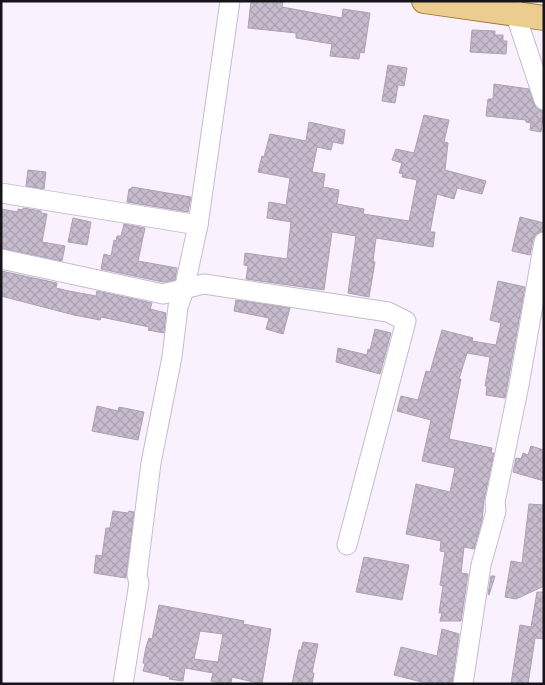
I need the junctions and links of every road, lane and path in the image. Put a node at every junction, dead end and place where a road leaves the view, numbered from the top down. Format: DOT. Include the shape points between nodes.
graph roads {
  1 [pos="230,1"];
  2 [pos="424,1"];
  3 [pos="513,7"];
  4 [pos="544,18"];
  5 [pos="544,100"];
  6 [pos="1,193"];
  7 [pos="198,225"];
  8 [pos="544,242"];
  9 [pos="1,259"];
  10 [pos="541,276"];
  11 [pos="184,290"];
  12 [pos="347,545"];
  13 [pos="123,684"];
  14 [pos="463,684"];
  1 -- 7 [label="street"];
  2 -- 3 [label="main road"];
  3 -- 4 [label="main road"];
  3 -- 5 [label="street"];
  6 -- 7 [label="street"];
  7 -- 11 [label="street"];
  8 -- 10 [label="street"];
  9 -- 11 [label="street" via="163,294"];
  10 -- 14 [label="street" via="495,502 496,511 481,565"];
  11 -- 12 [label="street" via="204,284 388,312 406,321"];
  11 -- 13 [label="street" via="178,307 172,357 151,463 137,575 139,583"];
}
